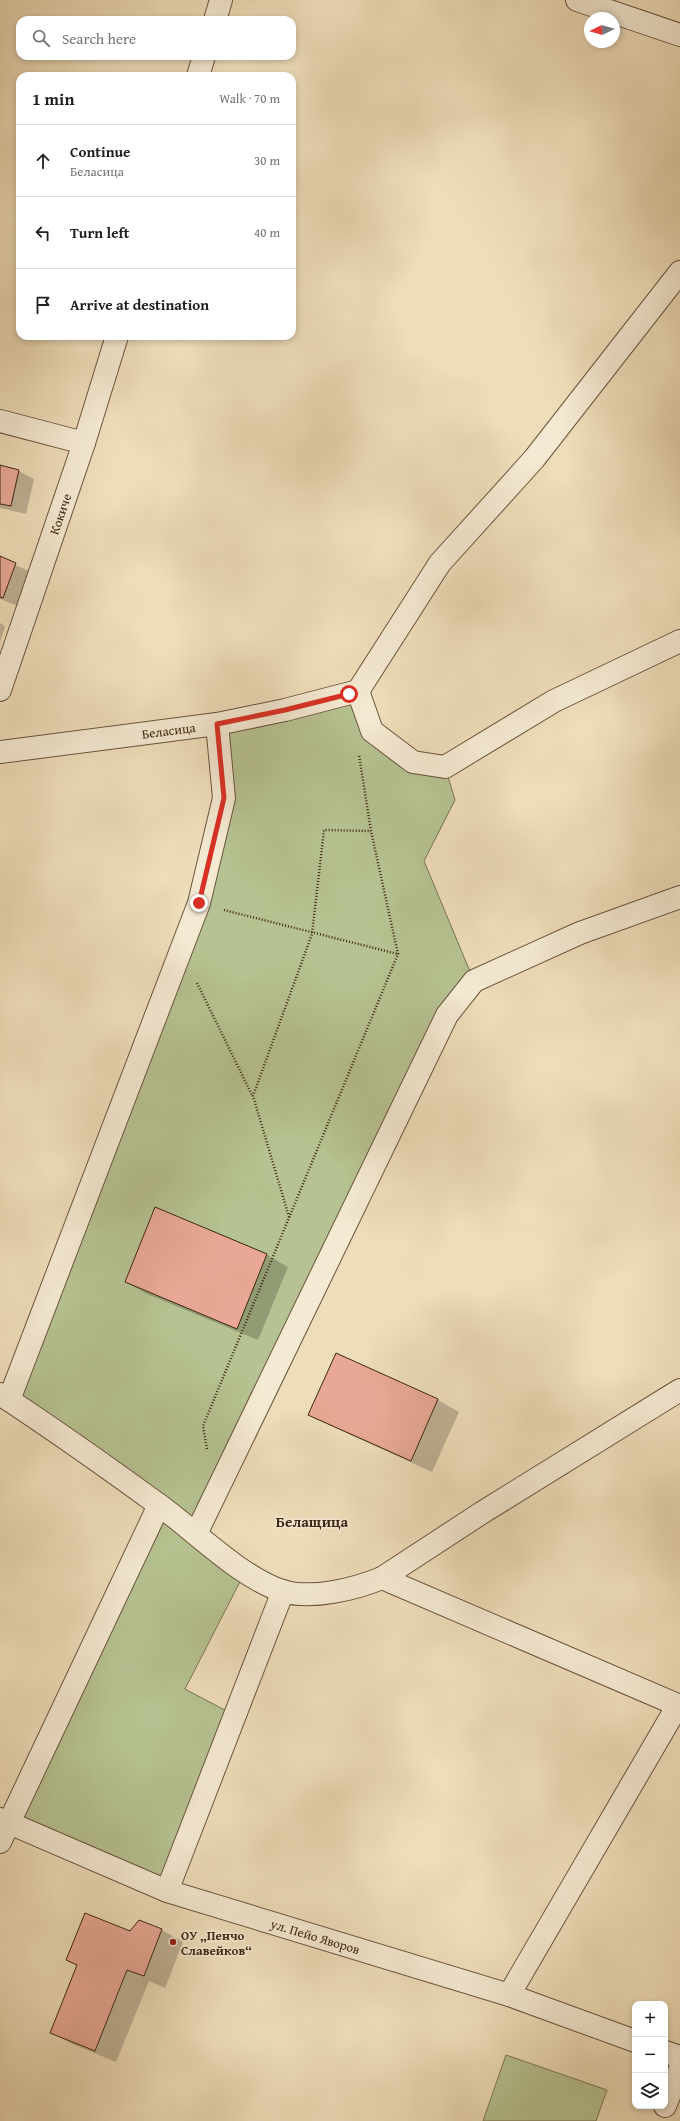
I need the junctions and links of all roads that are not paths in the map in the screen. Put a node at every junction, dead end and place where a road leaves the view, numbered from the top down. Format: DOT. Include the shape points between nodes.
graph roads {
  1 [pos="221,0"];
  2 [pos="577,0"];
  3 [pos="216,16"];
  4 [pos="680,35"];
  5 [pos="203,60"];
  6 [pos="199,72"];
  7 [pos="680,272"];
  8 [pos="116,340"];
  9 [pos="0,421"];
  10 [pos="84,443"];
  11 [pos="680,641"];
  12 [pos="0,690"];
  13 [pos="358,691"];
  14 [pos="217,724"];
  15 [pos="0,752"];
  16 [pos="680,897"];
  17 [pos="680,1390"];
  18 [pos="5,1397"];
  19 [pos="159,1505"];
  20 [pos="196,1534"];
  21 [pos="382,1578"];
  22 [pos="283,1591"];
  23 [pos="679,1706"];
  24 [pos="3,1828"];
  25 [pos="167,1891"];
  26 [pos="509,1995"];
  27 [pos="632,2040"];
  28 [pos="668,2053"];
  29 [pos="680,2057"];
  30 [pos="680,2069"];
  31 [pos="668,2099"];
  32 [pos="664,2109"];
  33 [pos="659,2121"];
  1 -- 3 [label="street"];
  2 -- 4 [label="street"];
  5 -- 6 [label="street"];
  7 -- 13 [label="street" via="534,459 440,563"];
  8 -- 10 [label="street, Кокиче"];
  9 -- 10 [label="street"];
  10 -- 12 [label="street, Кокиче"];
  11 -- 13 [label="street" via="554,701 445,767 413,762 372,731"];
  13 -- 14 [label="street, Беласица"];
  14 -- 15 [label="street, Беласица"];
  14 -- 18 [label="street" via="224,798 199,903"];
  16 -- 20 [label="street" via="580,933 474,981 447,1015"];
  17 -- 21 [label="street"];
  18 -- 19 [label="street"];
  19 -- 20 [label="street"];
  19 -- 24 [label="street"];
  20 -- 22 [label="street" via="245,1572"];
  21 -- 22 [label="street" via="322,1595"];
  21 -- 23 [label="street"];
  22 -- 25 [label="street"];
  23 -- 26 [label="street"];
  24 -- 25 [label="street, ул. Пейо Яворов"];
  25 -- 26 [label="street, ул. Пейо Яворов"];
  26 -- 27 [label="street, ул. Пейо Яворов"];
  28 -- 29 [label="street"];
  30 -- 31 [label="street"];
  32 -- 33 [label="street"];
}
